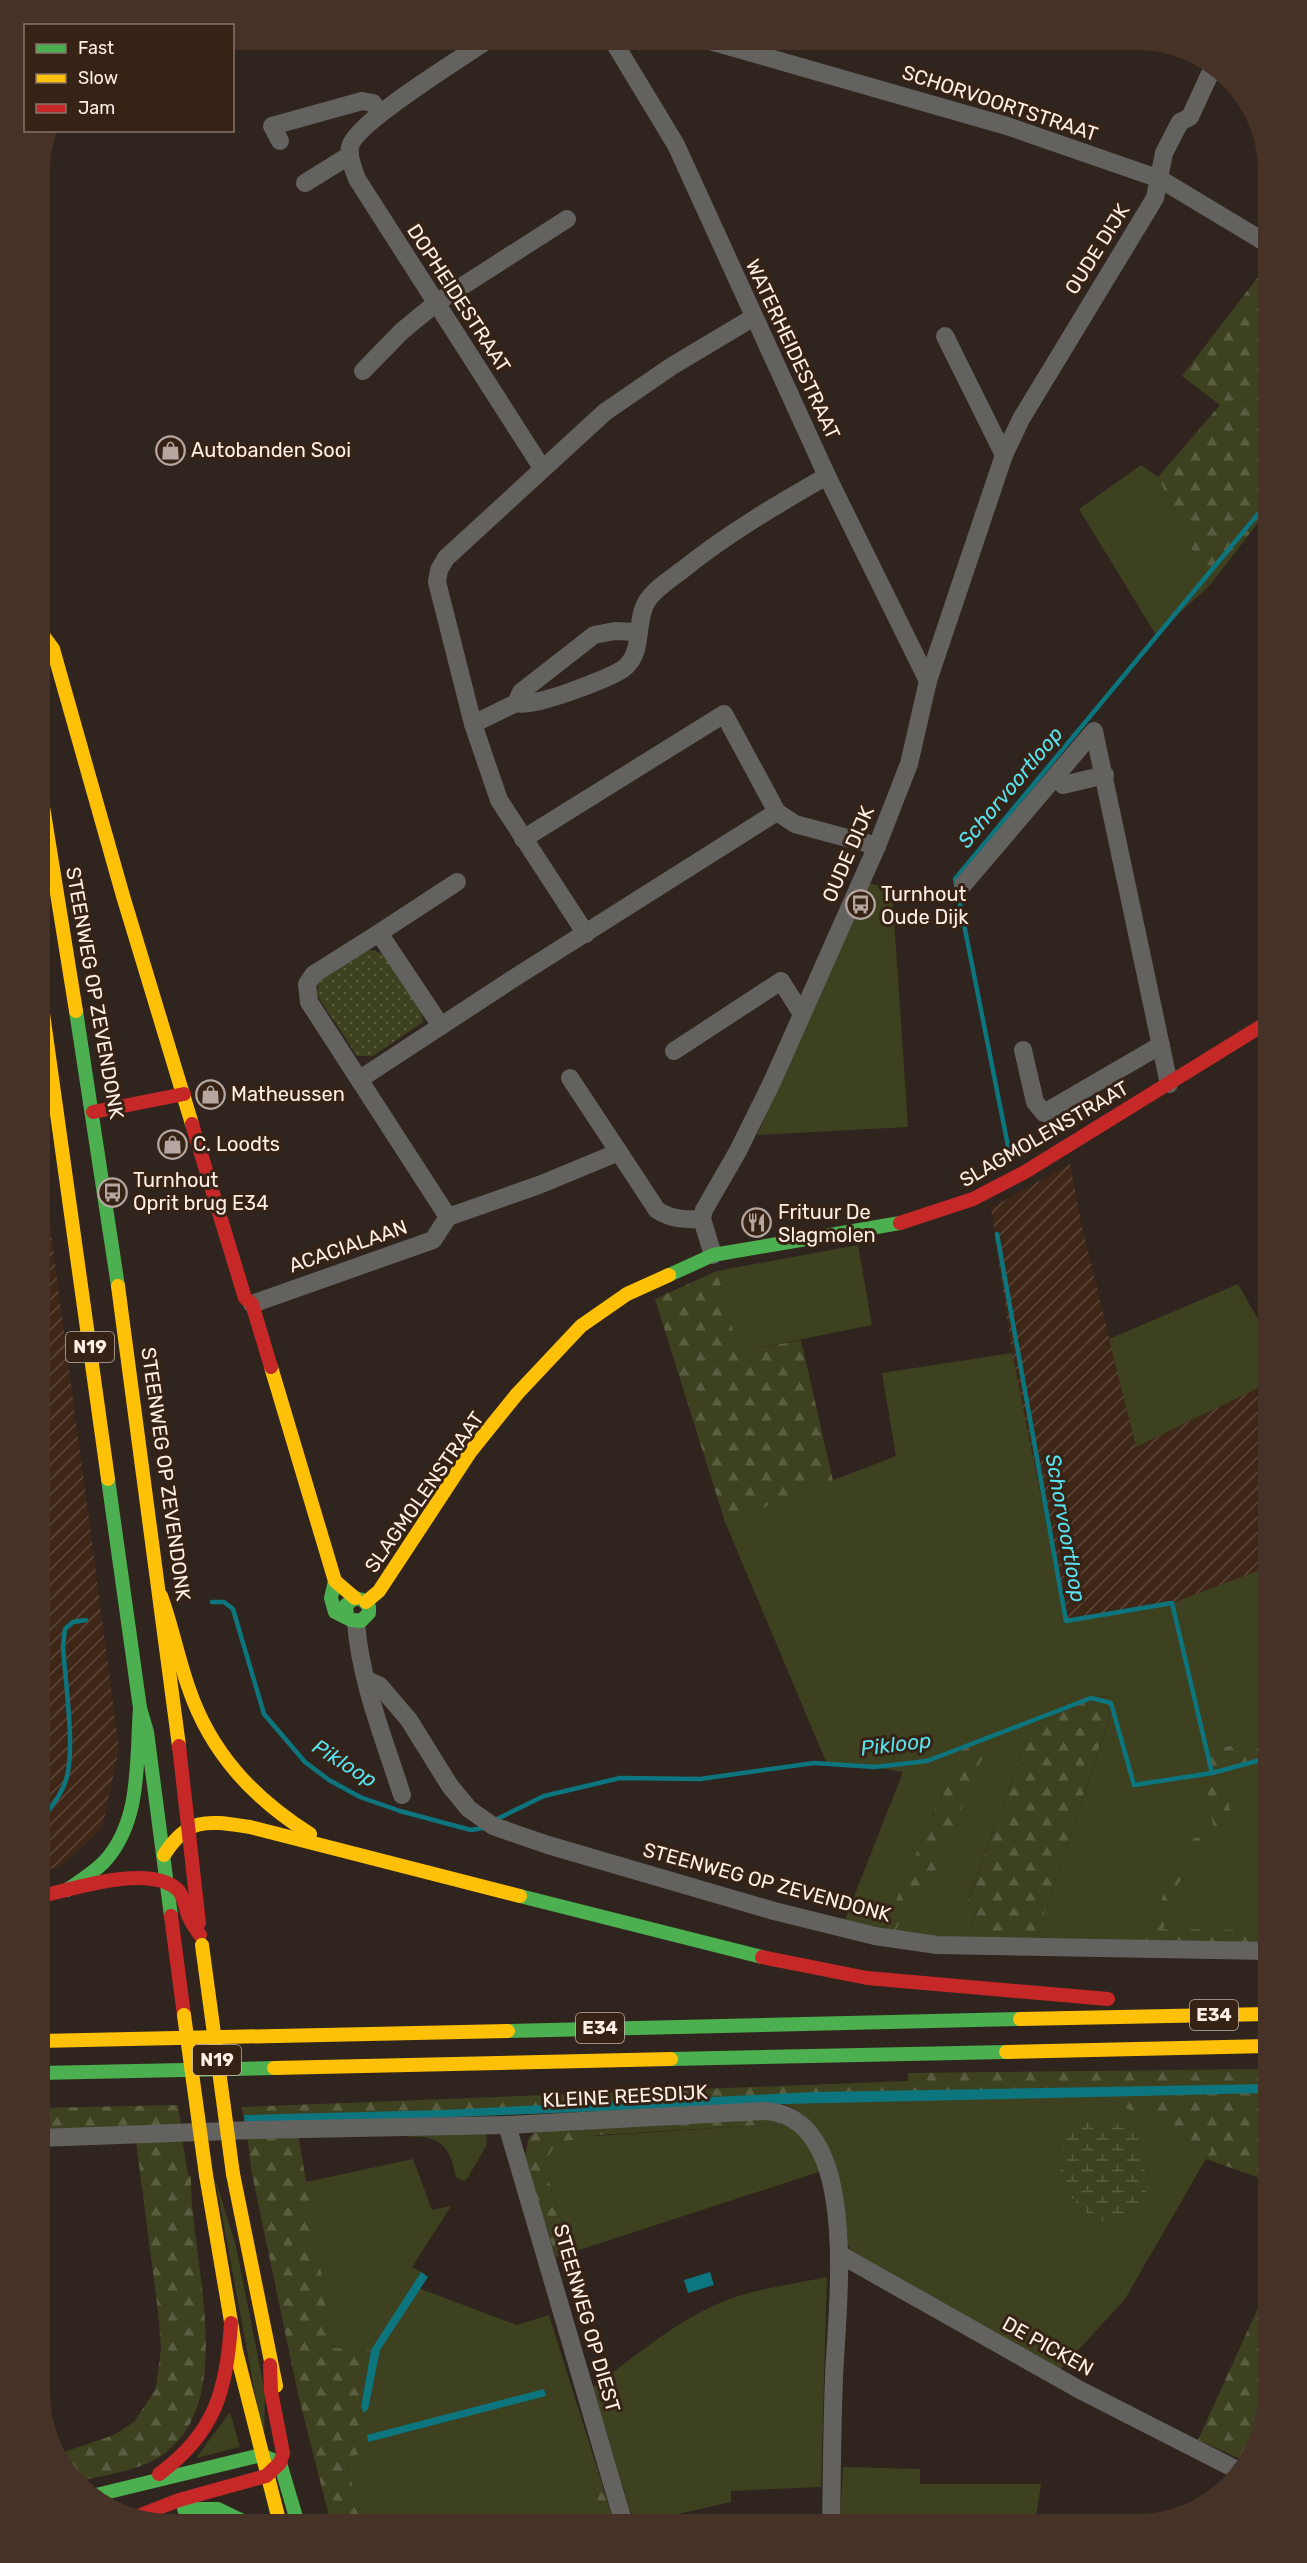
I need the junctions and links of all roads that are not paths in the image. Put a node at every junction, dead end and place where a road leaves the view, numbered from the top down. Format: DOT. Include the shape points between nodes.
graph roads {
  1 [pos="473,50"];
  2 [pos="619,50"];
  3 [pos="741,50"];
  4 [pos="1210,74"];
  5 [pos="380,114"];
  6 [pos="279,141"];
  7 [pos="350,151"];
  8 [pos="1160,179"];
  9 [pos="305,183"];
  10 [pos="567,219"];
  11 [pos="1258,237"];
  12 [pos="436,303"];
  13 [pos="754,318"];
  14 [pos="945,336"];
  15 [pos="363,371"];
  16 [pos="1004,455"];
  17 [pos="542,468"];
  18 [pos="827,476"];
  19 [pos="638,632"];
  20 [pos="50,646"];
  21 [pos="50,677"];
  22 [pos="928,681"];
  23 [pos="66,699"];
  24 [pos="516,703"];
  25 [pos="473,724"];
  26 [pos="1105,775"];
  27 [pos="1063,785"];
  28 [pos="777,812"];
  29 [pos="523,839"];
  30 [pos="877,846"];
  31 [pos="50,864"];
  32 [pos="457,882"];
  33 [pos="963,885"];
  34 [pos="379,933"];
  35 [pos="586,934"];
  36 [pos="802,1014"];
  37 [pos="441,1026"];
  38 [pos="1258,1028"];
  39 [pos="1161,1046"];
  40 [pos="1023,1050"];
  41 [pos="674,1051"];
  42 [pos="50,1064"];
  43 [pos="570,1078"];
  44 [pos="360,1079"];
  45 [pos="1169,1084"];
  46 [pos="184,1095"];
  47 [pos="93,1112"];
  48 [pos="619,1152"];
  49 [pos="448,1217"];
  50 [pos="702,1220"];
  51 [pos="713,1255"];
  52 [pos="252,1304"];
  53 [pos="335,1581"];
  54 [pos="162,1596"];
  55 [pos="360,1600"];
  56 [pos="351,1619"];
  57 [pos="367,1680"];
  58 [pos="140,1708"];
  59 [pos="402,1794"];
  60 [pos="187,1826"];
  61 [pos="332,1847"];
  62 [pos="164,1855"];
  63 [pos="168,1883"];
  64 [pos="67,1890"];
  65 [pos="50,1894"];
  66 [pos="201,1940"];
  67 [pos="1258,1951"];
  68 [pos="1258,2014"];
  69 [pos="1160,2016"];
  70 [pos="50,2041"];
  71 [pos="1258,2046"];
  72 [pos="119,2071"];
  73 [pos="50,2073"];
  74 [pos="50,2085"];
  75 [pos="507,2125"];
  76 [pos="50,2138"];
  77 [pos="838,2254"];
  78 [pos="231,2323"];
  79 [pos="270,2365"];
  80 [pos="261,2455"];
  81 [pos="295,2458"];
  82 [pos="280,2463"];
  83 [pos="1232,2467"];
  84 [pos="266,2476"];
  85 [pos="145,2482"];
  86 [pos="103,2493"];
  87 [pos="159,2510"];
  88 [pos="153,2512"];
  89 [pos="233,2513"];
  90 [pos="277,2513"];
  91 [pos="295,2513"];
  92 [pos="621,2513"];
  93 [pos="831,2514"];
  1 -- 5 [label="street"];
  2 -- 13 [label="street, WATERHEIDESTRAAT" via="676,145"];
  3 -- 8 [label="street, SCHORVOORTSTRAAT" via="996,123"];
  4 -- 8 [label="street, OUDE DIJK" via="1190,117 1180,122 1164,153"];
  5 -- 6 [label="street" via="373,103 362,101 272,126"];
  5 -- 7 [label="street" via="356,134"];
  7 -- 9 [label="street"];
  7 -- 12 [label="street, DOPHEIDESTRAAT" via="357,179"];
  8 -- 11 [label="street, SCHORVOORTSTRAAT"];
  8 -- 16 [label="street, OUDE DIJK" via="1155,198 1032,400"];
  10 -- 12 [label="street"];
  12 -- 15 [label="street"];
  12 -- 17 [label="street, DOPHEIDESTRAAT"];
  13 -- 17 [label="street" via="605,412"];
  13 -- 18 [label="street, WATERHEIDESTRAAT"];
  14 -- 16 [label="street"];
  16 -- 22 [label="street, OUDE DIJK"];
  17 -- 25 [label="street" via="446,558 439,570 437,582"];
  18 -- 19 [label="street" via="767,509 656,591 647,602"];
  18 -- 22 [label="street, WATERHEIDESTRAAT"];
  19 -- 24 [label="street" via="594,635 521,692"];
  19 -- 24 [label="street" via="636,651 623,669 544,700"];
  20 -- 23 [label="main road, STEENWEG OP ZEVENDONK"];
  21 -- 23 [label="main road, STEENWEG OP ZEVENDONK"];
  22 -- 30 [label="street, OUDE DIJK" via="909,764"];
  23 -- 46 [label="main road, STEENWEG OP ZEVENDONK"];
  24 -- 25 [label="street"];
  25 -- 29 [label="street" via="499,800"];
  26 -- 27 [label="street"];
  26 -- 33 [label="street" via="1094,731"];
  26 -- 39 [label="street"];
  28 -- 29 [label="street" via="724,714"];
  28 -- 30 [label="street" via="795,824"];
  28 -- 35 [label="street"];
  29 -- 35 [label="street"];
  30 -- 36 [label="street, OUDE DIJK"];
  31 -- 47 [label="main road, STEENWEG OP ZEVENDONK / N19"];
  32 -- 34 [label="street"];
  34 -- 37 [label="street"];
  34 -- 44 [label="street" via="314,974 307,984 309,1002"];
  35 -- 37 [label="street"];
  36 -- 41 [label="street" via="781,981"];
  36 -- 50 [label="street, OUDE DIJK"];
  37 -- 44 [label="street"];
  38 -- 45 [label="main road, SLAGMOLENSTRAAT"];
  39 -- 40 [label="street" via="1044,1113 1035,1102"];
  39 -- 45 [label="street"];
  42 -- 58 [label="main road, N19"];
  43 -- 48 [label="street"];
  44 -- 49 [label="street"];
  45 -- 51 [label="main road, SLAGMOLENSTRAAT" via="1025,1172 973,1199 910,1221"];
  46 -- 47 [label="main road"];
  46 -- 52 [label="main road, STEENWEG OP ZEVENDONK" via="245,1298"];
  47 -- 54 [label="main road, STEENWEG OP ZEVENDONK / N19"];
  48 -- 49 [label="street"];
  48 -- 50 [label="street" via="657,1210 683,1220"];
  49 -- 52 [label="street, ACACIALAAN" via="433,1240"];
  50 -- 51 [label="street"];
  51 -- 55 [label="main road, SLAGMOLENSTRAAT" via="627,1294 581,1326 471,1451 379,1591"];
  52 -- 53 [label="main road, STEENWEG OP ZEVENDONK"];
  53 -- 55 [label="main road"];
  53 -- 56 [label="main road, STEENWEG OP ZEVENDONK" via="331,1590 335,1612"];
  54 -- 60 [label="main road, STEENWEG OP ZEVENDONK / N19"];
  54 -- 61 [label="main road" via="194,1702 219,1752 259,1799"];
  55 -- 56 [label="main road" via="346,1605"];
  55 -- 56 [label="main road" via="369,1613 362,1621"];
  56 -- 57 [label="street, STEENWEG OP ZEVENDONK"];
  57 -- 59 [label="street, STEENWEG OP ZEVENDONK"];
  57 -- 67 [label="street, STEENWEG OP ZEVENDONK" via="380,1686 409,1720 469,1809 493,1826 548,1845 875,1936 937,1945"];
  58 -- 62 [label="main road, N19" via="147,1732"];
  58 -- 64 [label="main road" via="134,1794 124,1831 105,1862"];
  60 -- 61 [label="main road" via="205,1821 250,1827"];
  60 -- 62 [label="main road"];
  60 -- 66 [label="main road, STEENWEG OP ZEVENDONK / N19"];
  61 -- 69 [label="main road" via="760,1957 867,1978 1113,2000"];
  62 -- 63 [label="main road, N19"];
  63 -- 64 [label="main road" via="130,1878"];
  63 -- 66 [label="main road" via="178,1890"];
  63 -- 78 [label="main road, N19, bridge" via="206,2175"];
  64 -- 65 [label="main road"];
  66 -- 79 [label="main road, STEENWEG OP ZEVENDONK / N19, bridge" via="232,2175"];
  68 -- 69 [label="main road, E34"];
  69 -- 70 [label="main road, E34"];
  71 -- 72 [label="main road, E34"];
  72 -- 73 [label="main road, E34"];
  72 -- 74 [label="main road"];
  75 -- 76 [label="street, KLEINE REESDIJK"];
  75 -- 77 [label="street, KLEINE REESDIJK" via="764,2111 786,2114 808,2130 830,2177 837,2207"];
  75 -- 92 [label="street, STEENWEG OP DIEST"];
  77 -- 83 [label="street, DE PICKEN" via="1080,2390"];
  77 -- 93 [label="street, KLEINE REESDIJK"];
  78 -- 80 [label="main road, N19"];
  78 -- 85 [label="main road" via="228,2372 211,2420 178,2461"];
  79 -- 81 [label="main road, N19"];
  79 -- 82 [label="main road" via="271,2391 284,2453"];
  80 -- 82 [label="main road"];
  80 -- 84 [label="main road, N19"];
  80 -- 85 [label="main road"];
  82 -- 84 [label="main road"];
  82 -- 91 [label="main road"];
  84 -- 87 [label="main road" via="178,2500"];
  84 -- 90 [label="main road, N19"];
  85 -- 86 [label="main road"];
  87 -- 88 [label="main road"];
  87 -- 89 [label="main road" via="209,2506"];
}
